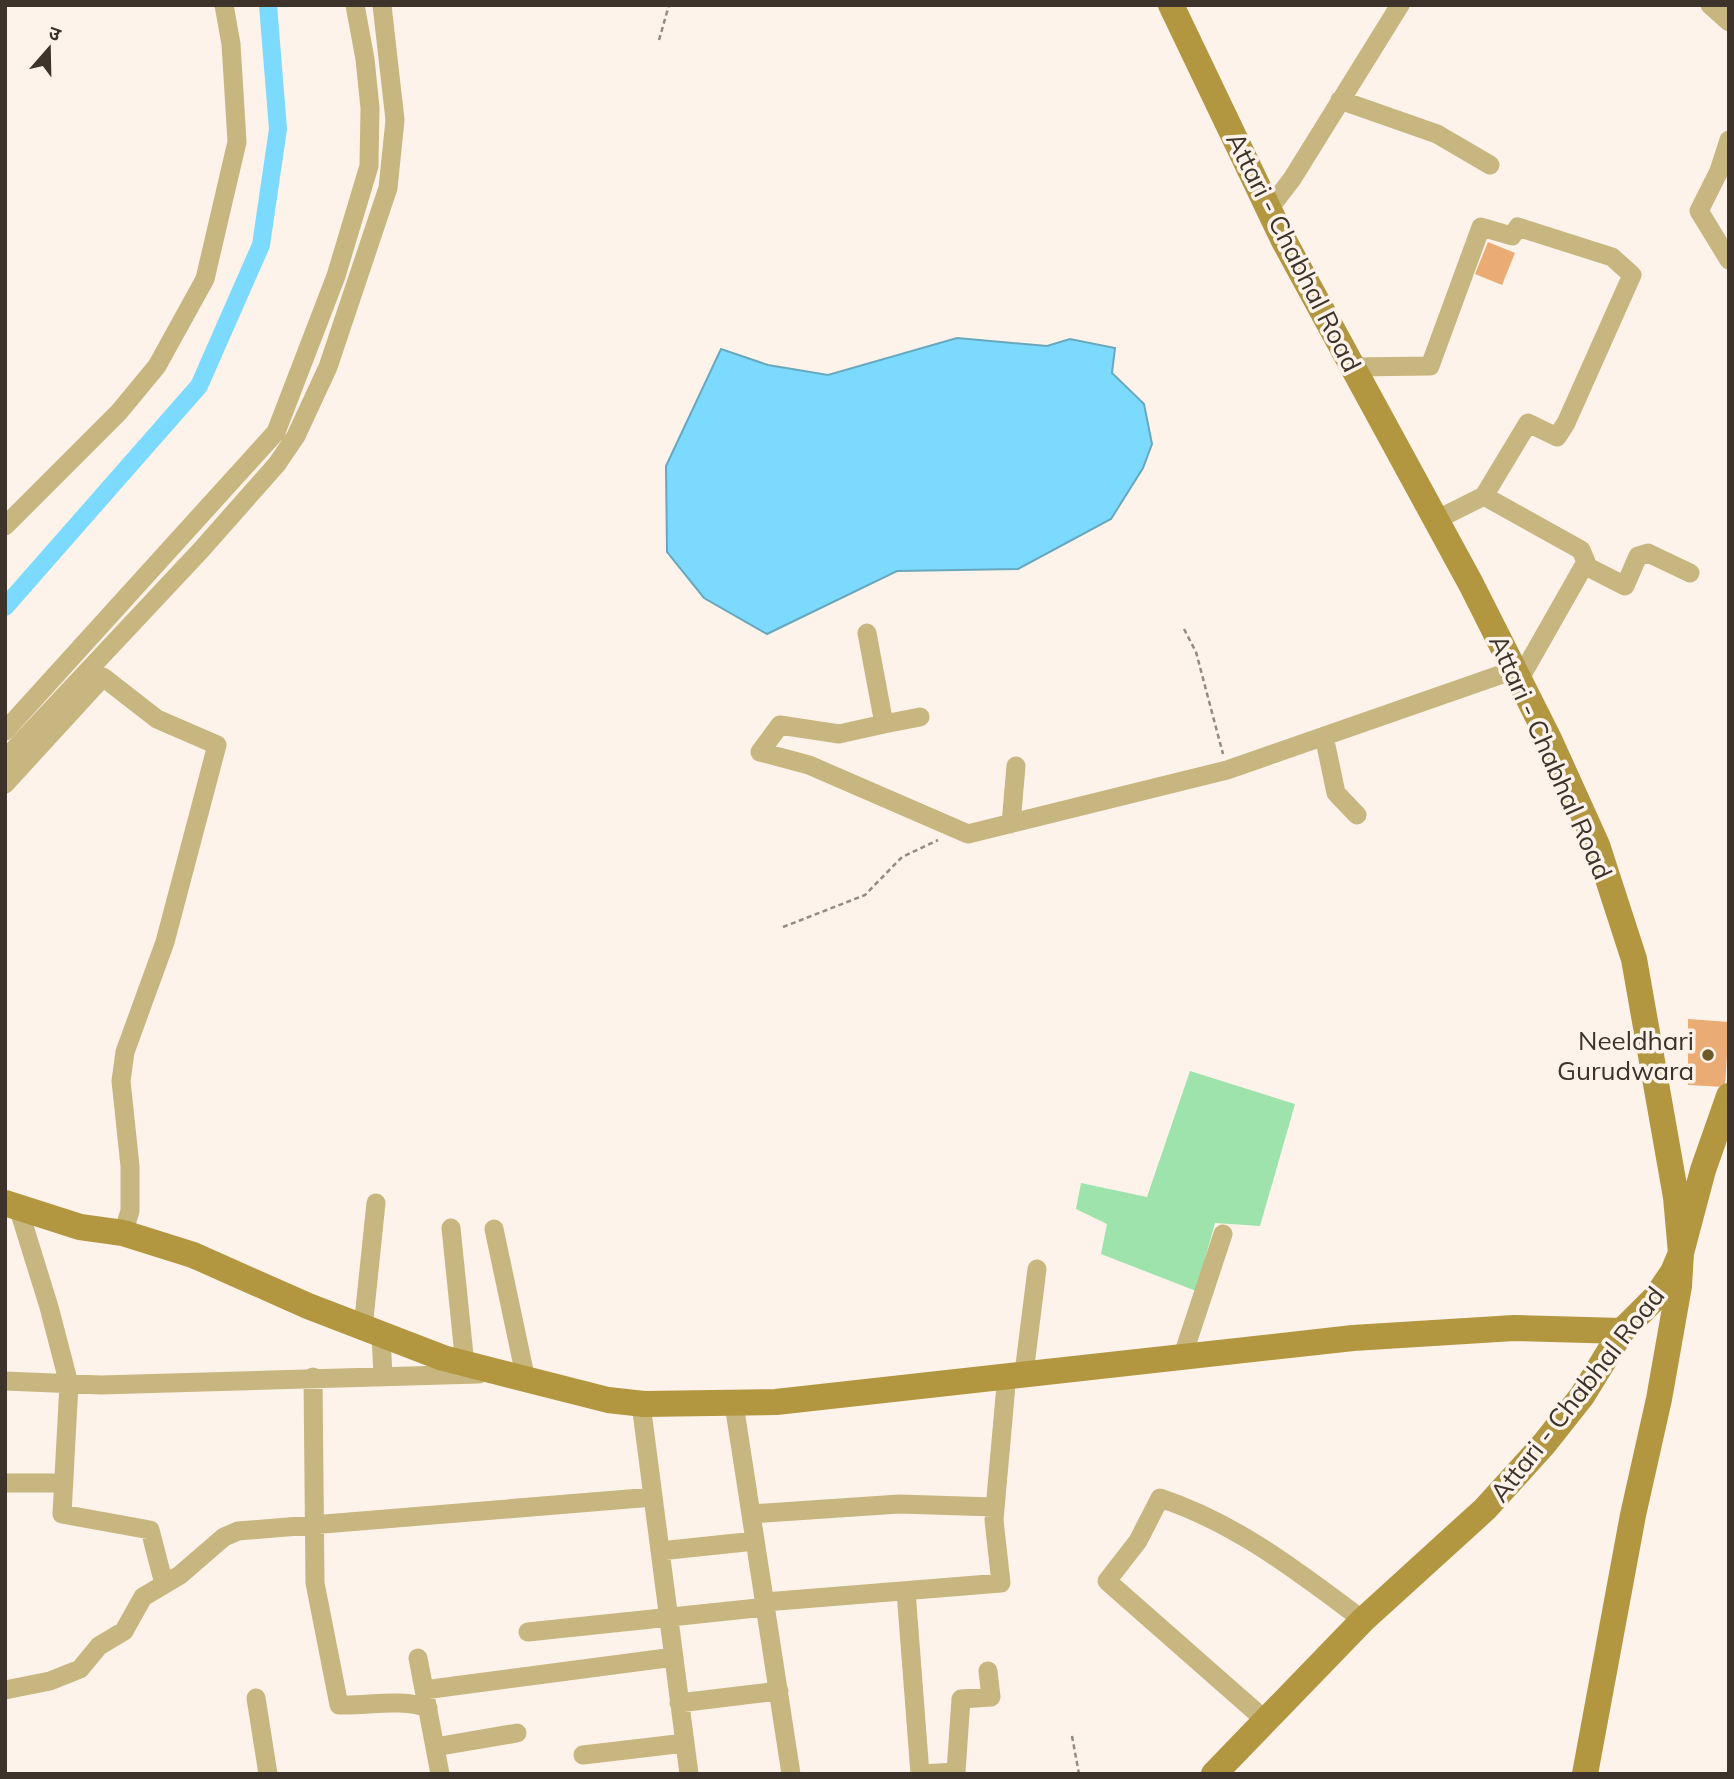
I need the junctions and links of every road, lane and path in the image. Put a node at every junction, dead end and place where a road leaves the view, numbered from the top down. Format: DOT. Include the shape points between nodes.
graph roads {
  1 [pos="224,5"];
  2 [pos="355,5"];
  3 [pos="382,5"];
  4 [pos="669,5"];
  5 [pos="1171,5"];
  6 [pos="1400,5"];
  7 [pos="1710,5"];
  8 [pos="1729,22"];
  9 [pos="659,40"];
  10 [pos="1340,100"];
  11 [pos="1729,140"];
  12 [pos="1490,164"];
  13 [pos="1269,209"];
  14 [pos="1729,260"];
  15 [pos="1352,367"];
  16 [pos="1484,496"];
  17 [pos="1436,520"];
  18 [pos="5,526"];
  19 [pos="1584,565"];
  20 [pos="1690,573"];
  21 [pos="1184,629"];
  22 [pos="867,633"];
  23 [pos="1517,675"];
  24 [pos="920,717"];
  25 [pos="884,724"];
  26 [pos="5,732"];
  27 [pos="1324,736"];
  28 [pos="5,759"];
  29 [pos="1016,766"];
  30 [pos="1227,770"];
  31 [pos="5,784"];
  32 [pos="1357,815"];
  33 [pos="1011,824"];
  34 [pos="968,834"];
  35 [pos="783,927"];
  36 [pos="1729,1096"];
  37 [pos="1723,1140"];
  38 [pos="376,1203"];
  39 [pos="11,1205"];
  40 [pos="451,1228"];
  41 [pos="494,1230"];
  42 [pos="122,1233"];
  43 [pos="1223,1234"];
  44 [pos="1681,1254"];
  45 [pos="1037,1269"];
  46 [pos="372,1331"];
  47 [pos="1622,1331"];
  48 [pos="1184,1355"];
  49 [pos="465,1365"];
  50 [pos="494,1373"];
  51 [pos="1015,1373"];
  52 [pos="383,1376"];
  53 [pos="313,1377"];
  54 [pos="526,1380"];
  55 [pos="5,1381"];
  56 [pos="69,1384"];
  57 [pos="641,1404"];
  58 [pos="734,1404"];
  59 [pos="5,1483"];
  60 [pos="63,1483"];
  61 [pos="653,1497"];
  62 [pos="995,1507"];
  63 [pos="751,1514"];
  64 [pos="313,1523"];
  65 [pos="755,1541"];
  66 [pos="660,1551"];
  67 [pos="164,1584"];
  68 [pos="906,1591"];
  69 [pos="765,1605"];
  70 [pos="669,1618"];
  71 [pos="1363,1620"];
  72 [pos="528,1632"];
  73 [pos="674,1657"];
  74 [pos="418,1658"];
  75 [pos="988,1671"];
  76 [pos="5,1690"];
  77 [pos="779,1691"];
  78 [pos="256,1698"];
  79 [pos="426,1699"];
  80 [pos="680,1703"];
  81 [pos="1265,1720"];
  82 [pos="517,1733"];
  83 [pos="1072,1736"];
  84 [pos="685,1744"];
  85 [pos="435,1747"];
  86 [pos="583,1755"];
  87 [pos="268,1774"];
  88 [pos="440,1774"];
  89 [pos="689,1774"];
  90 [pos="791,1774"];
  91 [pos="920,1774"];
  92 [pos="1079,1774"];
  93 [pos="1214,1774"];
  94 [pos="1586,1774"];
  1 -- 18 [label="street" via="237,142 205,279 157,366 119,412"];
  2 -- 26 [label="street" via="370,108 369,166 336,276 276,432"];
  3 -- 28 [label="street" via="395,120 388,188 328,367 296,436 201,550"];
  4 -- 9 [label="path"];
  5 -- 13 [label="street, Attari - Chabhal Road"];
  6 -- 10 [label="street"];
  7 -- 8 [label="street"];
  10 -- 12 [label="street" via="1437,134"];
  10 -- 13 [label="street"];
  11 -- 14 [label="street" via="1699,211"];
  13 -- 15 [label="street, Attari - Chabhal Road"];
  15 -- 16 [label="street" via="1430,366 1481,227 1512,236 1518,227 1550,235 1612,257 1632,275 1557,437 1528,423"];
  15 -- 17 [label="street, Attari - Chabhal Road"];
  16 -- 17 [label="street"];
  16 -- 19 [label="street" via="1581,550"];
  17 -- 23 [label="street, Attari - Chabhal Road"];
  19 -- 20 [label="street" via="1625,586 1638,556 1648,553"];
  19 -- 23 [label="street"];
  21 -- 30 [label="path" via="1196,652"];
  22 -- 25 [label="street"];
  23 -- 27 [label="street"];
  23 -- 44 [label="street, Attari - Chabhal Road" via="1597,845 1634,959 1676,1197"];
  24 -- 25 [label="street"];
  25 -- 34 [label="street" via="839,734 780,725 760,752 809,765"];
  27 -- 30 [label="street"];
  27 -- 32 [label="street" via="1336,793"];
  29 -- 33 [label="street"];
  30 -- 33 [label="street"];
  31 -- 42 [label="street" via="103,677 157,719 217,744 165,942 125,1052 121,1080 130,1211"];
  33 -- 34 [label="street"];
  34 -- 35 [label="path" via="936,841 902,857 865,895"];
  36 -- 37 [label="street"];
  37 -- 44 [label="street" via="1703,1170"];
  38 -- 46 [label="street"];
  39 -- 42 [label="street" via="80,1227"];
  39 -- 56 [label="street" via="50,1307"];
  40 -- 49 [label="street"];
  41 -- 54 [label="street"];
  42 -- 46 [label="street" via="243,1275"];
  43 -- 48 [label="street"];
  44 -- 47 [label="street, Attari - Chabhal Road" via="1656,1297"];
  44 -- 94 [label="street" via="1659,1399"];
  45 -- 51 [label="street"];
  46 -- 49 [label="street"];
  46 -- 52 [label="street"];
  47 -- 48 [label="street" via="1514,1328"];
  47 -- 71 [label="street, Attari - Chabhal Road" via="1582,1395 1536,1453 1485,1509"];
  48 -- 51 [label="street"];
  49 -- 50 [label="street"];
  50 -- 52 [label="street"];
  50 -- 54 [label="street"];
  51 -- 58 [label="street"];
  51 -- 62 [label="street"];
  52 -- 53 [label="street"];
  53 -- 56 [label="street"];
  53 -- 64 [label="street"];
  54 -- 57 [label="street"];
  55 -- 56 [label="street"];
  56 -- 60 [label="street"];
  57 -- 58 [label="street"];
  57 -- 61 [label="street"];
  58 -- 63 [label="street"];
  59 -- 60 [label="street"];
  60 -- 67 [label="street" via="62,1514 150,1530"];
  61 -- 64 [label="street"];
  61 -- 66 [label="street"];
  62 -- 63 [label="street" via="900,1504"];
  62 -- 68 [label="street" via="1001,1583"];
  63 -- 65 [label="street"];
  64 -- 67 [label="street" via="224,1537 180,1576"];
  64 -- 79 [label="street" via="315,1583 340,1705 378,1706"];
  65 -- 66 [label="street"];
  65 -- 69 [label="street"];
  66 -- 70 [label="street"];
  67 -- 76 [label="street" via="144,1597 124,1631 99,1646 80,1669"];
  68 -- 69 [label="street"];
  68 -- 91 [label="street"];
  69 -- 70 [label="street"];
  69 -- 77 [label="street"];
  70 -- 72 [label="street"];
  70 -- 73 [label="street"];
  71 -- 81 [label="street, Attari - Chabhal Road"];
  71 -- 81 [label="street" via="1243,1534 1208,1515 1160,1498 1138,1542 1107,1581"];
  73 -- 79 [label="street"];
  73 -- 80 [label="street"];
  74 -- 79 [label="street"];
  75 -- 91 [label="street" via="991,1697 961,1699 956,1772"];
  77 -- 80 [label="street"];
  77 -- 90 [label="street"];
  78 -- 87 [label="street"];
  79 -- 85 [label="street"];
  80 -- 84 [label="street"];
  81 -- 93 [label="street, Attari - Chabhal Road"];
  82 -- 85 [label="street"];
  83 -- 92 [label="path"];
  84 -- 86 [label="street"];
  84 -- 89 [label="street"];
  85 -- 88 [label="street"];
}
